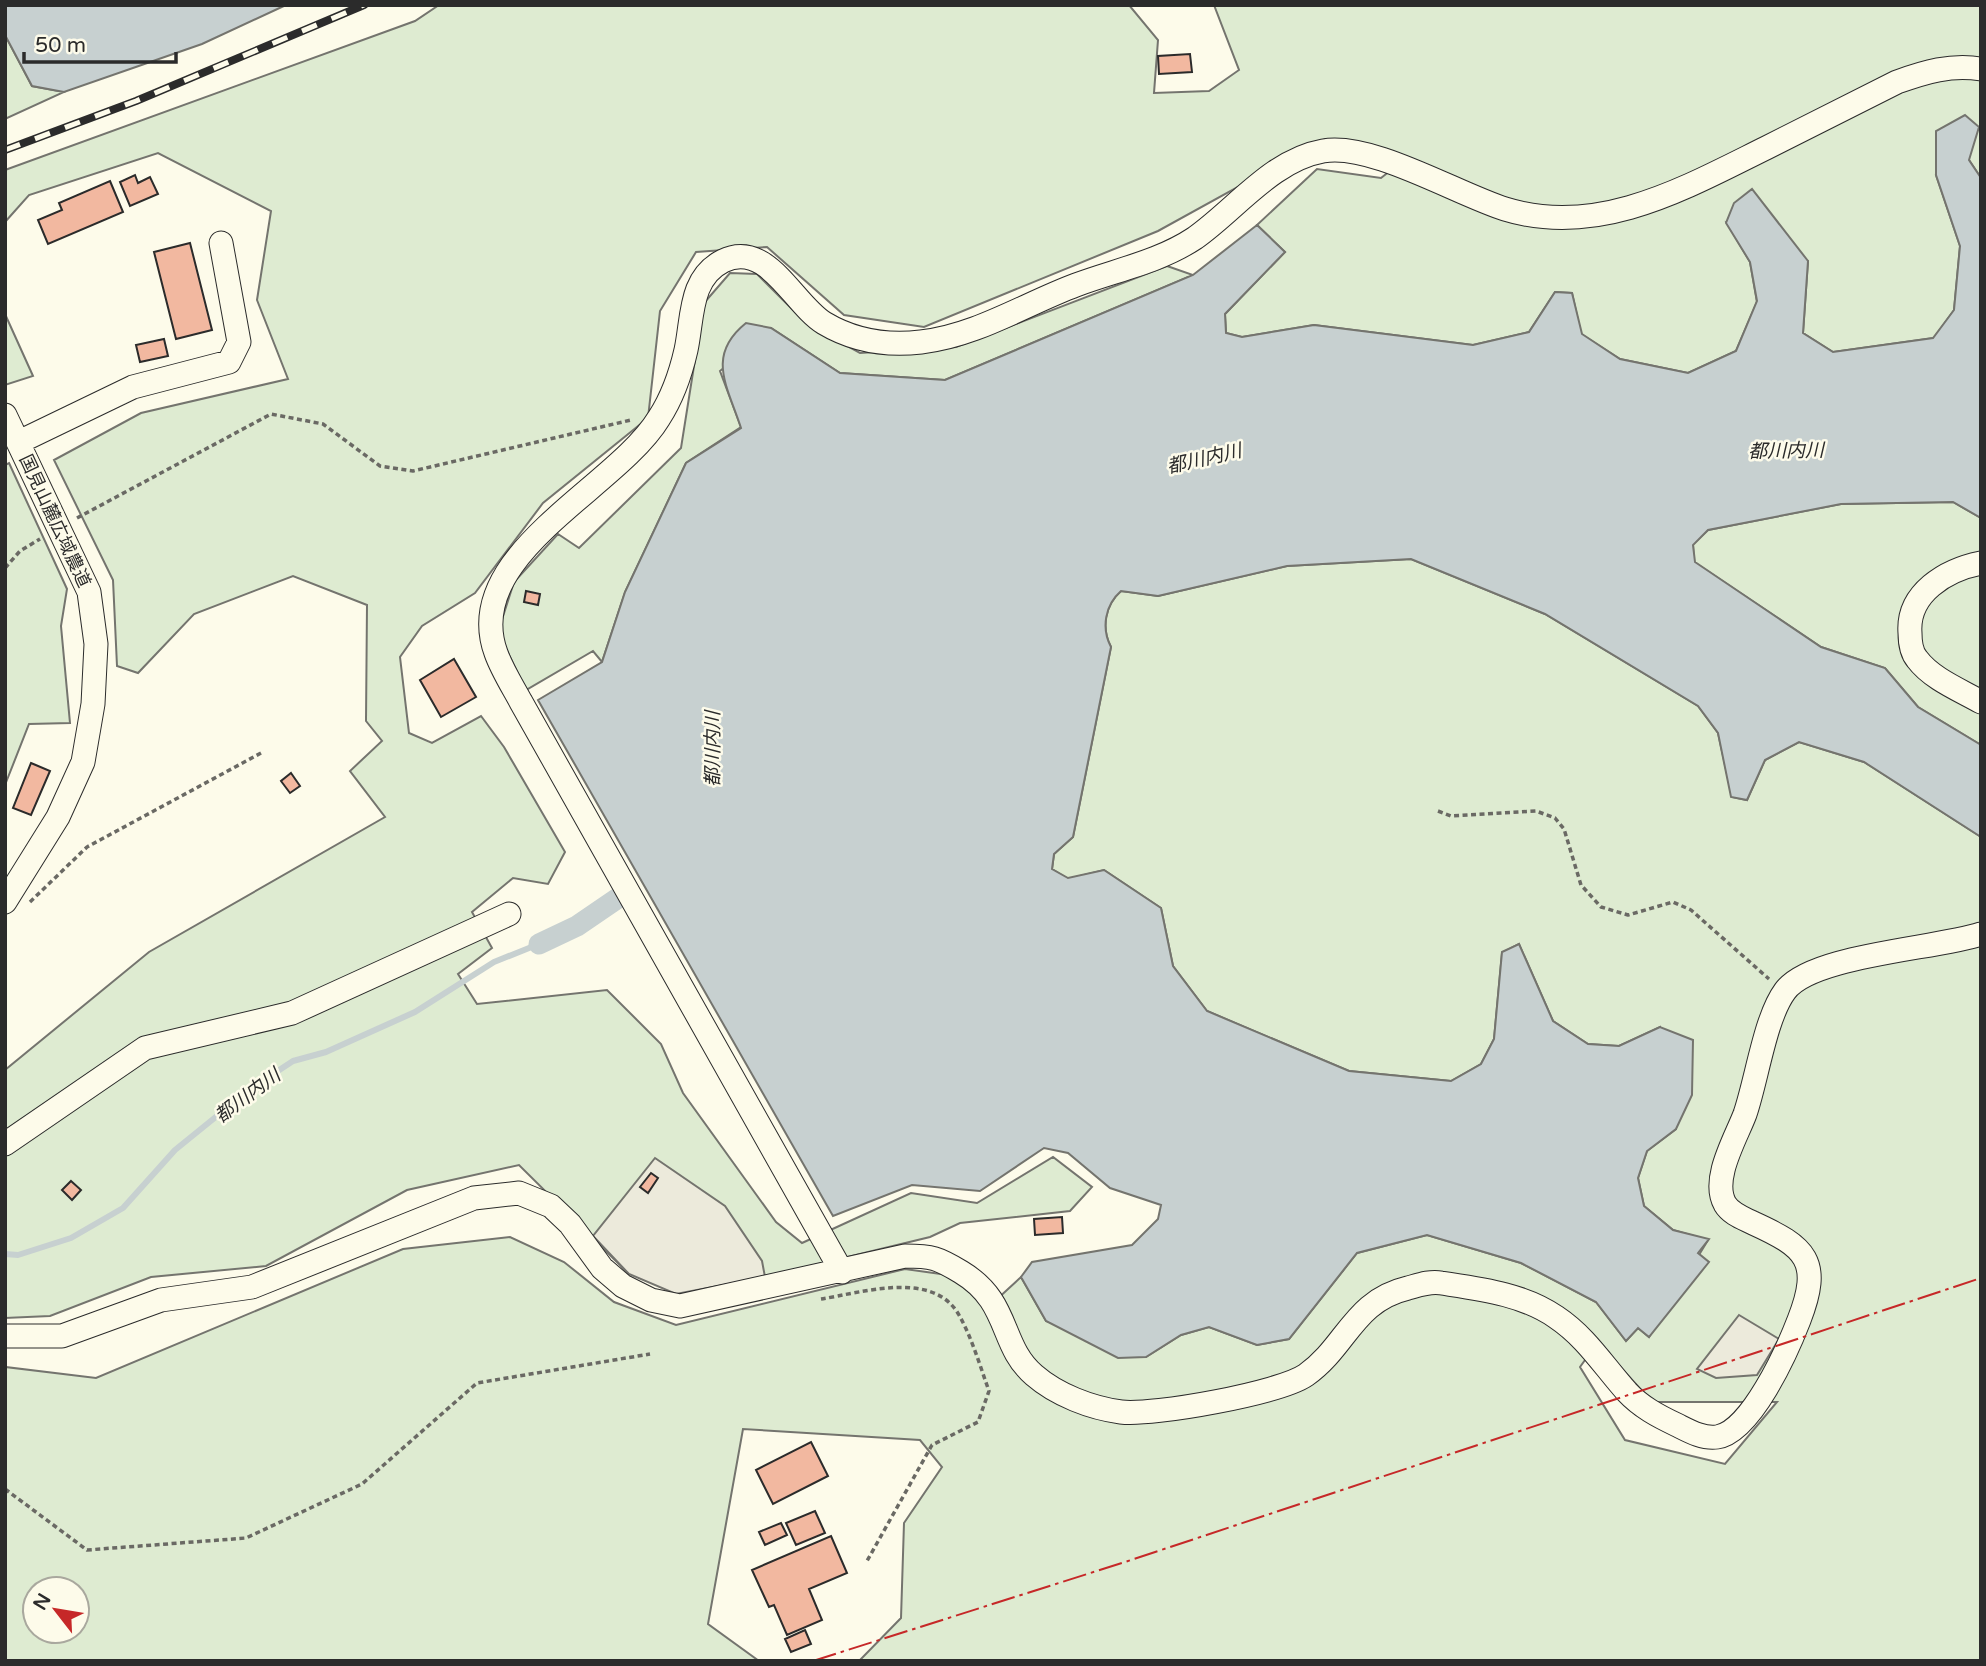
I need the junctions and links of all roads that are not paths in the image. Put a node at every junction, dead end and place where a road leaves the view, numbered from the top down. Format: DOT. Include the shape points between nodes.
graph roads {
  1 [pos="1981,69"];
  2 [pos="221,243"];
  3 [pos="5,415"];
  4 [pos="19,442"];
  5 [pos="1981,563"];
  6 [pos="1981,702"];
  7 [pos="9,897"];
  8 [pos="509,914"];
  9 [pos="1981,934"];
  10 [pos="5,1144"];
  11 [pos="842,1272"];
  12 [pos="5,1336"];
  1 -- 11 [label="street" via="1961,66 1897,82 1690,186 1639,206 1567,219 1505,209 1380,159 1346,150 1321,150 1267,179 1195,238 1161,257 1074,286 967,332 923,342 874,343 849,336 821,321 759,260 738,255 707,272 694,298 685,351 658,421 513,561 496,590 491,623 495,652"];
  2 -- 4 [label="street" via="239,342 229,362 133,387"];
  3 -- 4 [label="street, 国見山麓広域農道"];
  4 -- 7 [label="street, 国見山麓広域農道" via="89,592 96,644 93,704 83,762 58,817"];
  5 -- 6 [label="street" via="1945,575 1927,588 1909,624 1910,645 1917,659 1938,678"];
  8 -- 10 [label="street" via="292,1013 145,1048"];
  9 -- 11 [label="street" via="1823,966 1786,990 1724,1167 1721,1189 1726,1206 1737,1216 1788,1239 1803,1253 1812,1280 1799,1321 1750,1415 1732,1432 1714,1438 1648,1411 1588,1341 1554,1315 1523,1299 1434,1282 1394,1291 1361,1312 1327,1359 1301,1379 1152,1413 1120,1412 1076,1400 1035,1376 1019,1358 992,1297 976,1281 934,1256 905,1256"];
  11 -- 12 [label="street" via="680,1306 651,1300 602,1268 551,1206 519,1193 474,1198 252,1287 161,1300 62,1336"];
}
